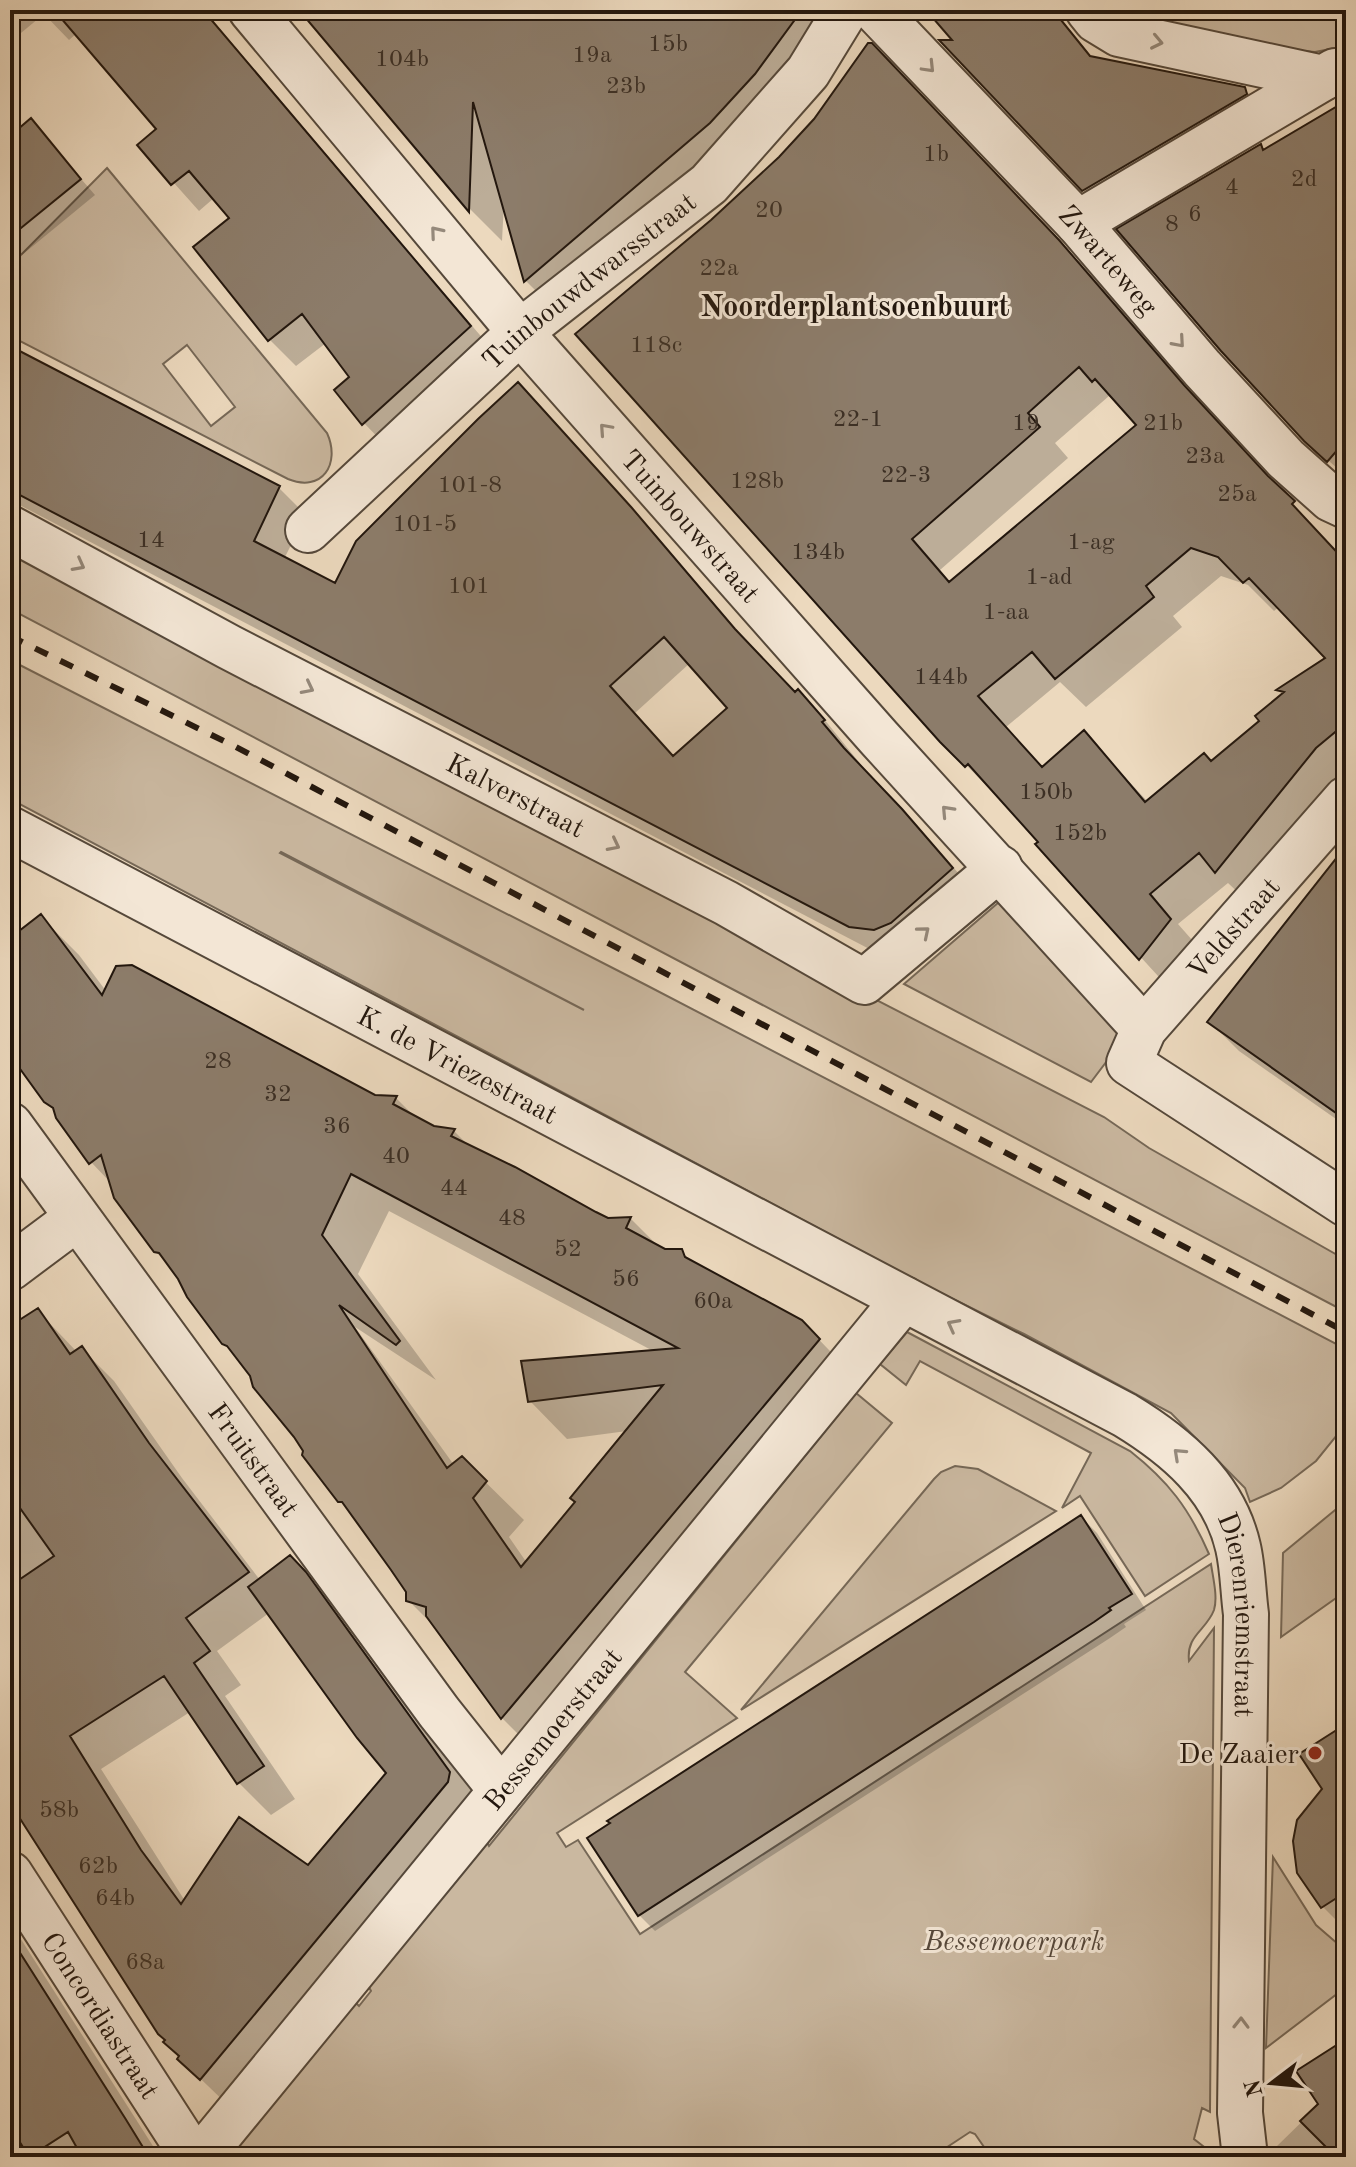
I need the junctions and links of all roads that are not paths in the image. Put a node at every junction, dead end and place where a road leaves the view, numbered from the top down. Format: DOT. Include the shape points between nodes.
graph roads {
  1 [pos="251,10"];
  2 [pos="846,10"];
  3 [pos="875,10"];
  4 [pos="1088,10"];
  5 [pos="1334,71"];
  6 [pos="1078,223"];
  7 [pos="520,332"];
  8 [pos="1341,495"];
  9 [pos="10,528"];
  10 [pos="308,530"];
  11 [pos="1346,799"];
  12 [pos="10,829"];
  13 [pos="1000,868"];
  14 [pos="1136,1046"];
  15 [pos="10,1125"];
  16 [pos="1346,1204"];
  17 [pos="77,1218"];
  18 [pos="10,1268"];
  19 [pos="904,1299"];
  20 [pos="501,1790"];
  21 [pos="10,1874"];
  22 [pos="193,2157"];
  23 [pos="201,2157"];
  24 [pos="1245,2157"];
  7 -- 1 [label="street, Tuinbouwstraat, one-way"];
  2 -- 7 [label="street, Tuinbouwdwarsstraat" via="808,72 709,184"];
  3 -- 6 [label="street, Zwarteweg, one-way"];
  4 -- 5 [label="street, one-way" via="1119,34"];
  5 -- 6 [label="street"];
  6 -- 8 [label="street, Zwarteweg, one-way" via="1286,459"];
  7 -- 10 [label="street, Tuinbouwdwarsstraat"];
  13 -- 7 [label="street, Tuinbouwstraat, one-way"];
  9 -- 13 [label="street, Kalverstraat, one-way" via="726,903 864,982"];
  11 -- 14 [label="street, Veldstraat"];
  12 -- 19 [label="street, K. de Vriezestraat"];
  13 -- 14 [label="street, Tuinbouwstraat"];
  14 -- 16 [label="street, Tuinbouwstraat"];
  15 -- 17 [label="street, Fruitstraat"];
  17 -- 18 [label="street"];
  17 -- 20 [label="street, Fruitstraat"];
  19 -- 20 [label="street, Bessemoerstraat"];
  24 -- 19 [label="street, Dierenriemstraat, one-way" via="1240,2113 1246,1614 1228,1514 1192,1466 1149,1429"];
  20 -- 23 [label="street, Bessemoerstraat"];
  21 -- 22 [label="street, Concordiastraat"];
}
